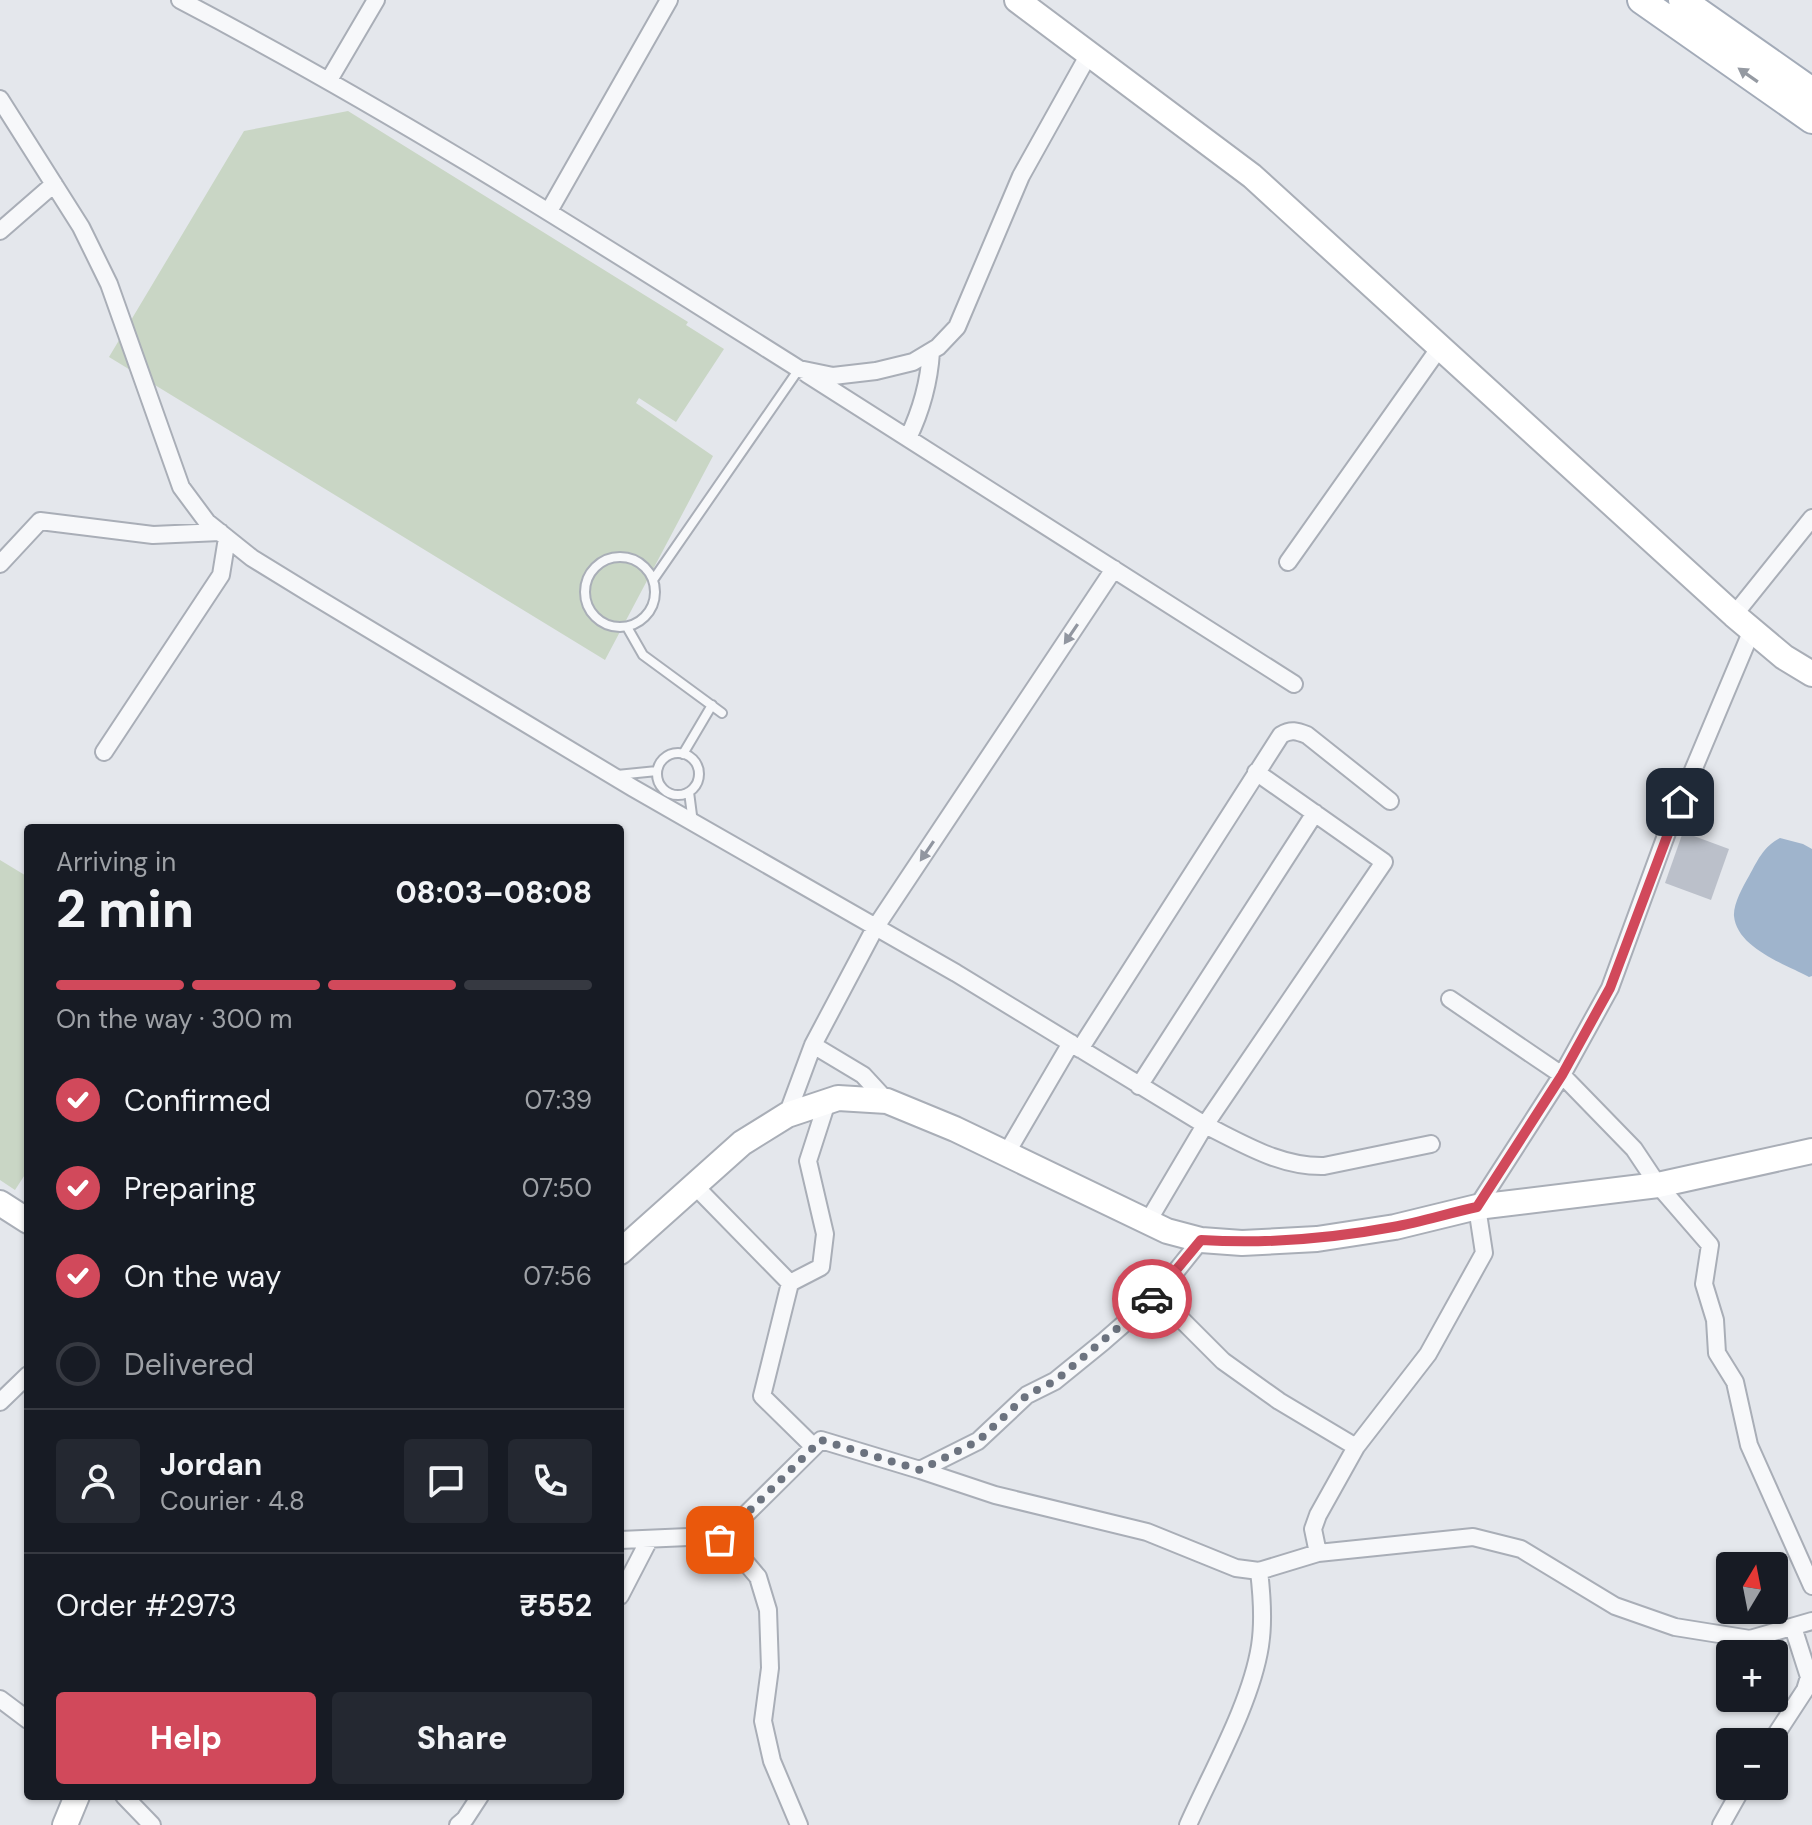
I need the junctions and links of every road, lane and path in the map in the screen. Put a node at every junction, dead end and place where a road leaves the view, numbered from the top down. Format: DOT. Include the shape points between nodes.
graph roads {
  1 [pos="180,0"];
  2 [pos="376,0"];
  3 [pos="669,0"];
  4 [pos="1017,0"];
  5 [pos="1641,0"];
  6 [pos="1682,0"];
  7 [pos="1089,54"];
  8 [pos="329,80"];
  9 [pos="1812,91"];
  10 [pos="0,99"];
  11 [pos="1812,120"];
  12 [pos="54,184"];
  13 [pos="549,211"];
  14 [pos="0,231"];
  15 [pos="1440,347"];
  16 [pos="931,352"];
  17 [pos="799,369"];
  18 [pos="908,438"];
  19 [pos="1812,518"];
  20 [pos="224,535"];
  21 [pos="1288,562"];
  22 [pos="0,564"];
  23 [pos="1114,569"];
  24 [pos="653,580"];
  25 [pos="1743,622"];
  26 [pos="627,627"];
  27 [pos="1812,674"];
  28 [pos="1294,684"];
  29 [pos="712,705"];
  30 [pos="722,713"];
  31 [pos="104,752"];
  32 [pos="683,754"];
  33 [pos="657,771"];
  34 [pos="1256,772"];
  35 [pos="613,775"];
  36 [pos="689,792"];
  37 [pos="1390,801"];
  38 [pos="1315,813"];
  39 [pos="693,823"];
  40 [pos="875,928"];
  41 [pos="1450,999"];
  42 [pos="813,1045"];
  43 [pos="1076,1046"];
  44 [pos="1562,1075"];
  45 [pos="1139,1086"];
  46 [pos="887,1101"];
  47 [pos="827,1102"];
  48 [pos="787,1115"];
  49 [pos="1205,1125"];
  50 [pos="1431,1144"];
  51 [pos="1006,1154"];
  52 [pos="1811,1155"];
  53 [pos="1658,1185"];
  54 [pos="695,1186"];
  55 [pos="0,1203"];
  56 [pos="1477,1207"];
  57 [pos="24,1218"];
  58 [pos="1147,1223"];
  59 [pos="1201,1240"];
  60 [pos="624,1248"];
  61 [pos="790,1283"];
  62 [pos="1157,1295"];
  63 [pos="24,1379"];
  64 [pos="0,1402"];
  65 [pos="814,1447"];
  66 [pos="1356,1447"];
  67 [pos="920,1470"];
  68 [pos="624,1540"];
  69 [pos="649,1540"];
  70 [pos="720,1540"];
  71 [pos="1318,1553"];
  72 [pos="1259,1571"];
  73 [pos="1812,1586"];
  74 [pos="624,1588"];
  75 [pos="1812,1621"];
  76 [pos="1793,1627"];
  77 [pos="1810,1678"];
  78 [pos="0,1699"];
  79 [pos="24,1717"];
  80 [pos="1780,1728"];
  81 [pos="75,1800"];
  82 [pos="128,1800"];
  83 [pos="477,1800"];
  84 [pos="1735,1800"];
  85 [pos="65,1825"];
  86 [pos="152,1825"];
  87 [pos="458,1825"];
  88 [pos="799,1825"];
  89 [pos="1188,1825"];
  90 [pos="1721,1825"];
  1 -- 8 [label="street"];
  2 -- 8 [label="street"];
  3 -- 13 [label="street"];
  4 -- 7 [label="main road"];
  11 -- 5 [label="main road, one-way"];
  6 -- 9 [label="main road"];
  7 -- 15 [label="main road" via="1252,176"];
  7 -- 16 [label="street" via="1021,176 957,327"];
  8 -- 13 [label="street"];
  10 -- 12 [label="street"];
  12 -- 14 [label="street"];
  12 -- 20 [label="street" via="109,284 181,487"];
  13 -- 17 [label="street"];
  15 -- 21 [label="street"];
  15 -- 25 [label="main road"];
  16 -- 17 [label="street" via="876,371 833,376"];
  16 -- 18 [label="street" via="923,402"];
  17 -- 18 [label="street"];
  17 -- 24 [label="lane"];
  18 -- 23 [label="street"];
  19 -- 25 [label="street"];
  20 -- 22 [label="street" via="153,535 40,521"];
  20 -- 31 [label="street" via="221,575"];
  20 -- 35 [label="street" via="274,572"];
  23 -- 28 [label="street"];
  23 -- 40 [label="street, one-way"];
  24 -- 26 [label="lane" via="655,592 647,614"];
  24 -- 26 [label="lane" via="639,563 618,557 590,573 584,594 587,606 603,623"];
  25 -- 27 [label="main road"];
  25 -- 44 [label="street" via="1610,988"];
  26 -- 29 [label="lane" via="643,655"];
  29 -- 30 [label="lane"];
  29 -- 32 [label="lane"];
  32 -- 33 [label="lane" via="669,755"];
  32 -- 36 [label="lane" via="695,762 699,775"];
  33 -- 35 [label="lane"];
  33 -- 36 [label="lane" via="659,784 669,793"];
  34 -- 37 [label="street" via="1281,735 1297,731"];
  34 -- 38 [label="street"];
  34 -- 43 [label="street"];
  35 -- 39 [label="street"];
  36 -- 39 [label="lane"];
  38 -- 45 [label="street"];
  38 -- 49 [label="street" via="1384,862"];
  39 -- 40 [label="street"];
  40 -- 42 [label="street"];
  40 -- 43 [label="street"];
  41 -- 44 [label="street"];
  42 -- 46 [label="street" via="863,1075"];
  42 -- 48 [label="street"];
  43 -- 45 [label="street"];
  43 -- 51 [label="street"];
  44 -- 53 [label="street" via="1634,1149"];
  44 -- 56 [label="street"];
  45 -- 49 [label="street"];
  46 -- 47 [label="main road"];
  46 -- 51 [label="main road"];
  47 -- 48 [label="main road"];
  47 -- 61 [label="street" via="808,1161 825,1234 821,1267"];
  48 -- 54 [label="main road" via="742,1143"];
  49 -- 50 [label="street" via="1278,1160 1306,1166"];
  49 -- 58 [label="street"];
  51 -- 58 [label="main road"];
  52 -- 53 [label="main road"];
  53 -- 56 [label="main road"];
  53 -- 73 [label="street" via="1710,1245 1704,1284 1715,1320 1717,1353 1735,1382 1749,1445"];
  54 -- 60 [label="main road"];
  54 -- 61 [label="street"];
  55 -- 57 [label="main road"];
  56 -- 59 [label="main road" via="1317,1239"];
  56 -- 66 [label="street" via="1484,1253 1428,1354"];
  58 -- 59 [label="main road"];
  59 -- 62 [label="street"];
  61 -- 65 [label="street" via="762,1396"];
  62 -- 66 [label="street" via="1223,1361"];
  62 -- 67 [label="street" via="1055,1381 1027,1395 978,1441"];
  63 -- 64 [label="street"];
  65 -- 67 [label="street" via="821,1440"];
  65 -- 70 [label="street"];
  66 -- 71 [label="street" via="1313,1529"];
  67 -- 72 [label="street" via="995,1495 1147,1532 1236,1568"];
  68 -- 69 [label="street"];
  69 -- 70 [label="street"];
  69 -- 74 [label="street"];
  70 -- 88 [label="street" via="731,1545 758,1577 768,1610 770,1668 763,1721 772,1761"];
  71 -- 72 [label="street"];
  71 -- 76 [label="street" via="1473,1537 1521,1549 1615,1606 1675,1627 1750,1639"];
  72 -- 89 [label="street" via="1260,1647 1245,1697"];
  75 -- 76 [label="street"];
  76 -- 77 [label="street"];
  77 -- 80 [label="street"];
  78 -- 79 [label="street"];
  81 -- 85 [label="main road"];
  82 -- 86 [label="street"];
  83 -- 87 [label="street"];
  84 -- 90 [label="street"];
}
